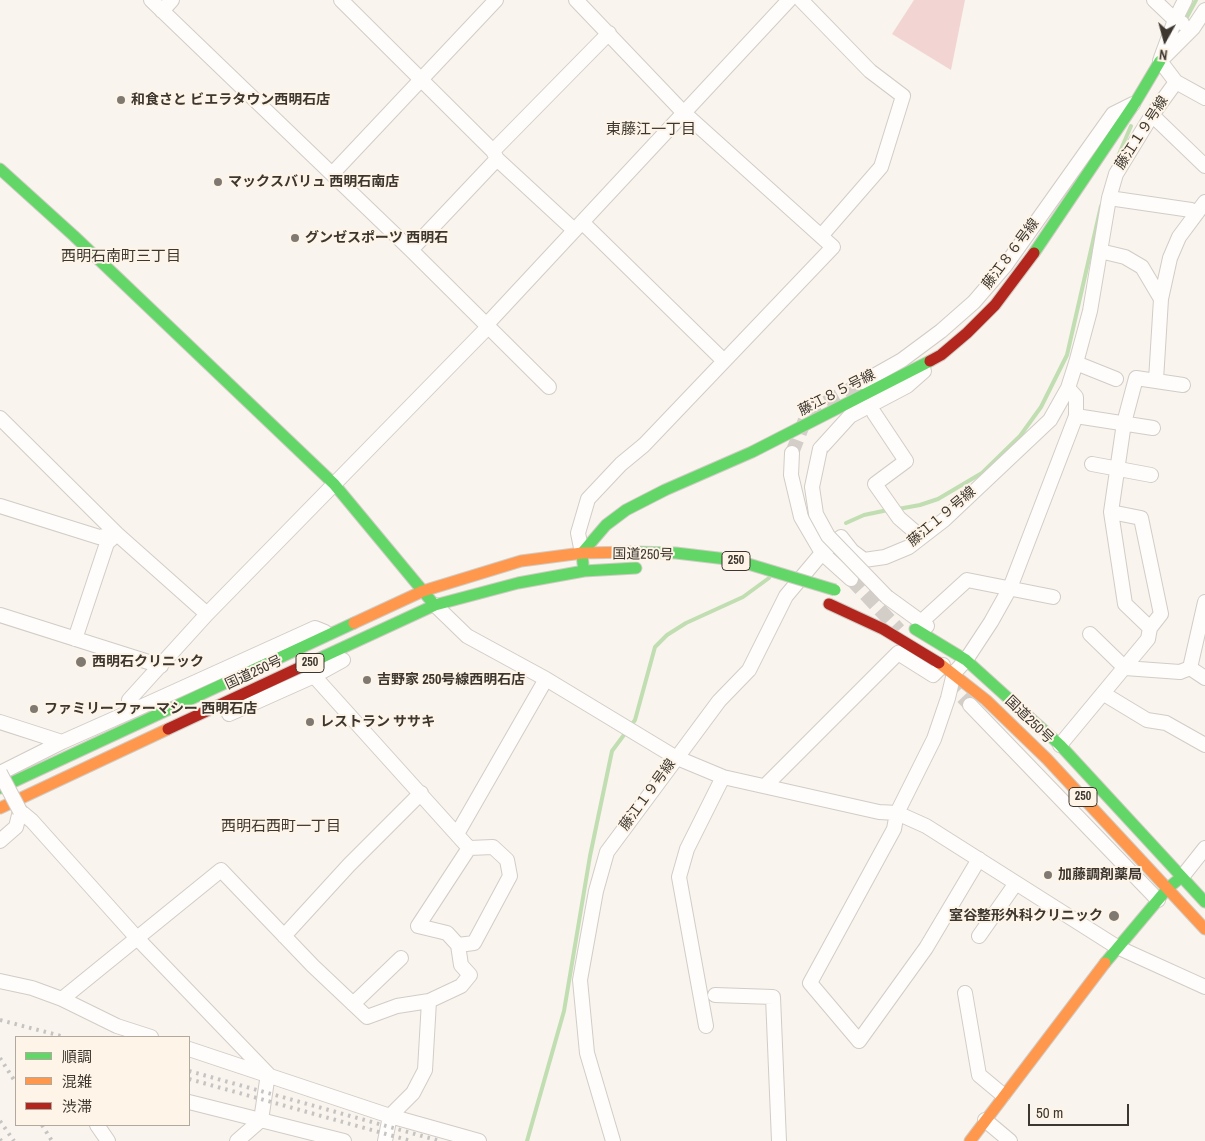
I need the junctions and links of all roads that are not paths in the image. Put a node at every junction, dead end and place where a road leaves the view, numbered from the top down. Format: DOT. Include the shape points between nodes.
graph roads {
  1 [pos="151,0"];
  2 [pos="172,0"];
  3 [pos="341,0"];
  4 [pos="496,0"];
  5 [pos="576,0"];
  6 [pos="789,0"];
  7 [pos="801,0"];
  8 [pos="1154,0"];
  9 [pos="1185,0"];
  10 [pos="1205,10"];
  11 [pos="162,11"];
  12 [pos="1175,20"];
  13 [pos="1193,28"];
  14 [pos="609,33"];
  15 [pos="1160,61"];
  16 [pos="421,80"];
  17 [pos="1176,82"];
  18 [pos="1205,98"];
  19 [pos="1135,103"];
  20 [pos="683,112"];
  21 [pos="1152,115"];
  22 [pos="495,155"];
  23 [pos="1205,166"];
  24 [pos="1,173"];
  25 [pos="332,174"];
  26 [pos="1108,198"];
  27 [pos="1201,208"];
  28 [pos="578,226"];
  29 [pos="821,236"];
  30 [pos="411,250"];
  31 [pos="1100,251"];
  32 [pos="1161,299"];
  33 [pos="488,327"];
  34 [pos="940,355"];
  35 [pos="724,361"];
  36 [pos="1076,363"];
  37 [pos="1116,379"];
  38 [pos="1156,380"];
  39 [pos="862,382"];
  40 [pos="1184,385"];
  41 [pos="549,387"];
  42 [pos="1068,388"];
  43 [pos="874,413"];
  44 [pos="1076,416"];
  45 [pos="0,418"];
  46 [pos="1124,423"];
  47 [pos="1153,428"];
  48 [pos="792,453"];
  49 [pos="1092,464"];
  50 [pos="1117,469"];
  51 [pos="1151,476"];
  52 [pos="334,484"];
  53 [pos="0,506"];
  54 [pos="1111,512"];
  55 [pos="117,534"];
  56 [pos="922,537"];
  57 [pos="582,553"];
  58 [pos="822,553"];
  59 [pos="640,568"];
  60 [pos="584,571"];
  61 [pos="851,579"];
  62 [pos="781,588"];
  63 [pos="1010,588"];
  64 [pos="423,591"];
  65 [pos="839,592"];
  66 [pos="805,596"];
  67 [pos="1053,598"];
  68 [pos="1205,602"];
  69 [pos="825,603"];
  70 [pos="435,605"];
  71 [pos="0,614"];
  72 [pos="207,614"];
  73 [pos="893,616"];
  74 [pos="397,622"];
  75 [pos="920,622"];
  76 [pos="1150,628"];
  77 [pos="1090,634"];
  78 [pos="329,635"];
  79 [pos="75,640"];
  80 [pos="948,648"];
  81 [pos="966,660"];
  82 [pos="161,666"];
  83 [pos="1125,668"];
  84 [pos="1190,668"];
  85 [pos="949,669"];
  86 [pos="314,676"];
  87 [pos="1205,678"];
  88 [pos="546,679"];
  89 [pos="1104,694"];
  90 [pos="970,705"];
  91 [pos="134,710"];
  92 [pos="0,722"];
  93 [pos="62,742"];
  94 [pos="1060,745"];
  95 [pos="1205,745"];
  96 [pos="675,757"];
  97 [pos="0,773"];
  98 [pos="723,777"];
  99 [pos="765,786"];
  100 [pos="0,788"];
  101 [pos="421,793"];
  102 [pos="0,808"];
  103 [pos="20,811"];
  104 [pos="897,814"];
  105 [pos="457,834"];
  106 [pos="0,841"];
  107 [pos="468,848"];
  108 [pos="1205,848"];
  109 [pos="979,859"];
  110 [pos="1182,876"];
  111 [pos="1016,883"];
  112 [pos="1168,888"];
  113 [pos="1158,900"];
  114 [pos="1205,902"];
  115 [pos="1205,928"];
  116 [pos="284,936"];
  117 [pos="978,936"];
  118 [pos="136,937"];
  119 [pos="458,945"];
  120 [pos="1117,947"];
  121 [pos="401,958"];
  122 [pos="0,981"];
  123 [pos="1205,987"];
  124 [pos="965,993"];
  125 [pos="715,995"];
  126 [pos="62,999"];
  127 [pos="429,1001"];
  128 [pos="353,1004"];
  129 [pos="706,1026"];
  130 [pos="116,1032"];
  131 [pos="144,1036"];
  132 [pos="190,1049"];
  133 [pos="268,1074"];
  134 [pos="1004,1095"];
  135 [pos="190,1102"];
  136 [pos="390,1116"];
  137 [pos="261,1120"];
  138 [pos="985,1120"];
  139 [pos="98,1126"];
  140 [pos="108,1141"];
  141 [pos="237,1141"];
  142 [pos="344,1141"];
  143 [pos="385,1141"];
  144 [pos="479,1141"];
  145 [pos="613,1141"];
  146 [pos="779,1141"];
  147 [pos="970,1141"];
  148 [pos="1010,1141"];
  1 -- 11 [label="street"];
  2 -- 11 [label="street"];
  3 -- 16 [label="street"];
  4 -- 16 [label="street"];
  5 -- 14 [label="street"];
  6 -- 20 [label="street"];
  7 -- 29 [label="street" via="870,71 903,96 881,167"];
  8 -- 12 [label="street"];
  9 -- 12 [label="street"];
  10 -- 13 [label="street"];
  11 -- 25 [label="street"];
  12 -- 13 [label="street"];
  12 -- 15 [label="street"];
  13 -- 15 [label="street"];
  14 -- 20 [label="street"];
  14 -- 22 [label="street"];
  15 -- 17 [label="street, 藤江１９号線"];
  15 -- 19 [label="main road, 藤江８５号線"];
  16 -- 22 [label="street"];
  16 -- 25 [label="street"];
  17 -- 18 [label="street"];
  17 -- 21 [label="street, 藤江１９号線"];
  19 -- 34 [label="main road, 藤江８５号線" via="1075,194 995,305"];
  19 -- 39 [label="street, 藤江８６号線" via="1113,114 1005,266 974,302 942,332 902,360"];
  20 -- 28 [label="street"];
  20 -- 29 [label="street"];
  21 -- 23 [label="street"];
  21 -- 26 [label="street, 藤江１９号線" via="1116,174"];
  22 -- 28 [label="street"];
  22 -- 30 [label="street"];
  24 -- 52 [label="main road" via="74,236"];
  25 -- 30 [label="street"];
  26 -- 27 [label="street" via="1191,210"];
  26 -- 31 [label="street, 藤江１９号線"];
  27 -- 32 [label="street" via="1176,244"];
  28 -- 33 [label="street" via="489,322"];
  28 -- 35 [label="street"];
  29 -- 35 [label="street" via="833,247"];
  30 -- 33 [label="street"];
  31 -- 32 [label="street" via="1125,256 1142,267"];
  31 -- 36 [label="street, 藤江１９号線" via="1090,311"];
  32 -- 38 [label="street"];
  33 -- 41 [label="street"];
  33 -- 52 [label="street"];
  34 -- 57 [label="main road, 藤江８５号線" via="752,452 634,506 606,525"];
  34 -- 75 [label="street, bridge" via="907,386 850,416 820,449 812,487 816,514 828,536 887,597"];
  35 -- 57 [label="street" via="588,499 578,533"];
  36 -- 37 [label="street"];
  36 -- 42 [label="street, 藤江１９号線"];
  38 -- 40 [label="street"];
  38 -- 46 [label="street" via="1136,378"];
  42 -- 44 [label="street" via="1076,397"];
  42 -- 56 [label="street, 藤江１９号線" via="1050,420"];
  43 -- 56 [label="street" via="906,461 875,484 899,518"];
  44 -- 46 [label="street"];
  44 -- 63 [label="street"];
  45 -- 55 [label="street"];
  46 -- 47 [label="street"];
  46 -- 50 [label="street"];
  48 -- 58 [label="street" via="791,475 801,517"];
  49 -- 50 [label="street"];
  50 -- 51 [label="street"];
  50 -- 54 [label="street"];
  52 -- 64 [label="main road"];
  52 -- 72 [label="street"];
  53 -- 55 [label="street" via="99,537"];
  54 -- 76 [label="street" via="1124,604"];
  54 -- 76 [label="street" via="1141,518 1161,614"];
  55 -- 72 [label="street"];
  55 -- 79 [label="street" via="107,543"];
  56 -- 58 [label="street, 藤江１９号線" via="885,557 864,560 841,537"];
  57 -- 60 [label="main road"];
  57 -- 64 [label="main road, 国道250号 / 250" via="521,561"];
  57 -- 65 [label="main road, 国道250号 / 250, bridge" via="676,553 734,560"];
  58 -- 61 [label="street"];
  58 -- 96 [label="street, 藤江１９号線" via="786,596 749,670 719,700"];
  59 -- 60 [label="main road, 国道250号 / 250"];
  60 -- 70 [label="main road, 国道250号 / 250" via="518,583"];
  62 -- 66 [label="main road"];
  63 -- 67 [label="street"];
  63 -- 75 [label="street" via="968,580"];
  63 -- 81 [label="street"];
  64 -- 70 [label="main road"];
  64 -- 78 [label="main road, 国道250号 / 250"];
  68 -- 84 [label="street"];
  69 -- 85 [label="main road, 国道250号 / 250" via="882,629"];
  70 -- 74 [label="main road, 国道250号 / 250"];
  70 -- 88 [label="street" via="467,636"];
  71 -- 79 [label="street"];
  72 -- 82 [label="street"];
  73 -- 80 [label="main road, 国道250号 / 250"];
  74 -- 86 [label="street" via="356,653"];
  74 -- 102 [label="main road, 国道250号 / 250"];
  75 -- 80 [label="street" via="935,630"];
  76 -- 83 [label="street" via="1148,639"];
  77 -- 83 [label="street"];
  78 -- 91 [label="street" via="315,628"];
  78 -- 100 [label="main road, 国道250号 / 250"];
  79 -- 82 [label="street"];
  80 -- 81 [label="main road, 国道250号 / 250"];
  81 -- 85 [label="street"];
  81 -- 94 [label="main road, 国道250号 / 250"];
  82 -- 91 [label="street" via="129,700"];
  83 -- 84 [label="street" via="1180,672"];
  83 -- 89 [label="street"];
  84 -- 87 [label="street"];
  85 -- 99 [label="street" via="933,675 898,653"];
  85 -- 104 [label="street" via="948,698 934,739"];
  85 -- 112 [label="main road, 国道250号 / 250" via="1047,759"];
  86 -- 101 [label="street"];
  86 -- 103 [label="street"];
  88 -- 96 [label="street"];
  88 -- 105 [label="street"];
  89 -- 94 [label="street"];
  89 -- 95 [label="street" via="1147,720 1166,723"];
  90 -- 113 [label="street"];
  91 -- 93 [label="street"];
  92 -- 93 [label="street"];
  93 -- 97 [label="street"];
  94 -- 110 [label="main road, 国道250号 / 250"];
  96 -- 98 [label="street"];
  96 -- 145 [label="street, 藤江１９号線" via="607,852 596,890 580,980 587,1053"];
  97 -- 103 [label="street, bridge"];
  98 -- 99 [label="street"];
  98 -- 129 [label="street" via="687,849 679,877"];
  99 -- 104 [label="street"];
  101 -- 105 [label="street"];
  101 -- 116 [label="street" via="349,864"];
  103 -- 106 [label="street" via="16,827"];
  103 -- 118 [label="street"];
  104 -- 109 [label="street" via="926,826"];
  104 -- 109 [label="street" via="894,829 810,983 859,1041 926,948"];
  105 -- 107 [label="street"];
  107 -- 119 [label="street" via="418,926 447,933"];
  107 -- 119 [label="street" via="493,846 507,860 510,876 474,943"];
  108 -- 110 [label="street"];
  109 -- 111 [label="street"];
  110 -- 112 [label="main road"];
  110 -- 114 [label="main road, 国道250号 / 250"];
  111 -- 117 [label="street"];
  111 -- 120 [label="street"];
  112 -- 113 [label="main road"];
  112 -- 115 [label="main road, 国道250号 / 250"];
  113 -- 120 [label="main road"];
  116 -- 118 [label="street" via="221,870"];
  116 -- 128 [label="street"];
  118 -- 126 [label="street"];
  118 -- 133 [label="street"];
  119 -- 127 [label="street" via="461,965 470,975 461,986"];
  120 -- 123 [label="street"];
  120 -- 134 [label="main road"];
  121 -- 128 [label="street"];
  122 -- 126 [label="street"];
  124 -- 134 [label="street" via="979,1076"];
  125 -- 146 [label="street" via="773,997"];
  126 -- 130 [label="street"];
  127 -- 128 [label="street" via="397,1006 367,1017"];
  127 -- 136 [label="street" via="425,1070 414,1093"];
  130 -- 131 [label="street"];
  132 -- 133 [label="street"];
  133 -- 136 [label="street"];
  133 -- 137 [label="street"];
  134 -- 138 [label="main road"];
  135 -- 137 [label="street"];
  136 -- 143 [label="street"];
  136 -- 144 [label="street"];
  137 -- 141 [label="street"];
  137 -- 142 [label="street"];
  138 -- 147 [label="main road"];
  138 -- 148 [label="street"];
  139 -- 140 [label="street"];
}
